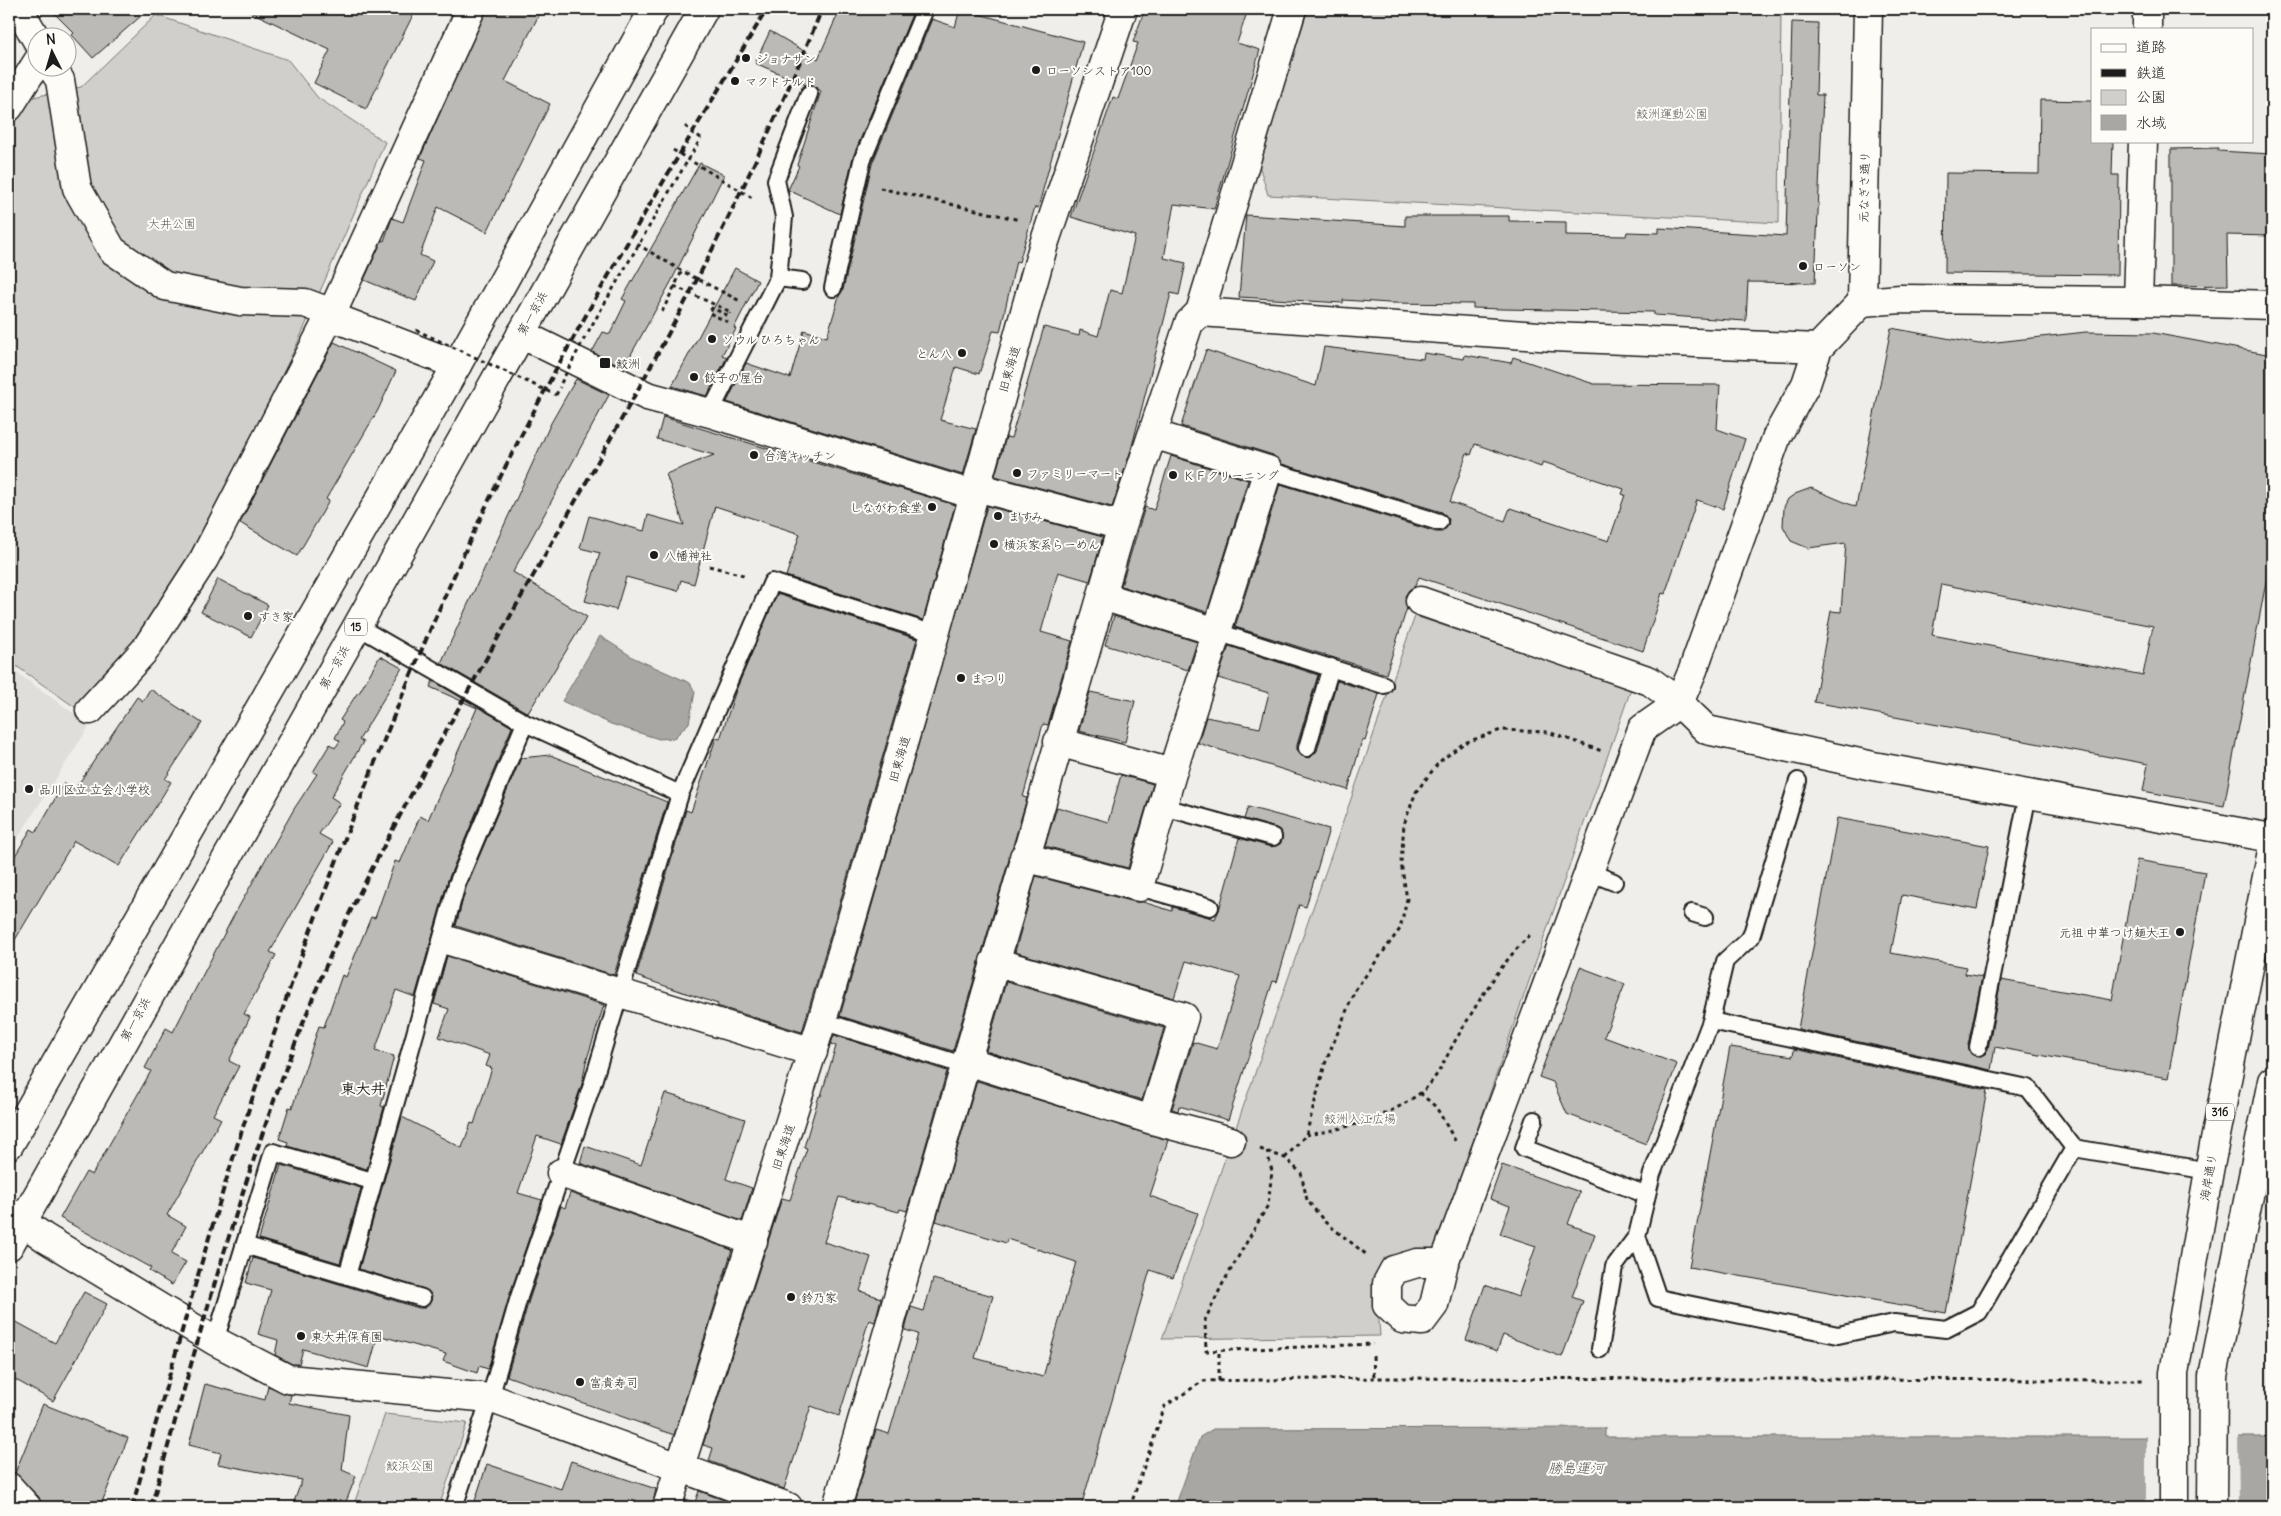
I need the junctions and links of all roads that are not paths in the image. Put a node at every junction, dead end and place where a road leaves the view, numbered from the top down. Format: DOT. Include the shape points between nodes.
graph roads {
  1 [pos="19,9"];
  2 [pos="471,9"];
  3 [pos="654,9"];
  4 [pos="704,9"];
  5 [pos="925,9"];
  6 [pos="1123,9"];
  7 [pos="1292,9"];
  8 [pos="1868,9"];
  9 [pos="2147,9"];
  10 [pos="30,28"];
  11 [pos="2147,28"];
  12 [pos="28,77"];
  13 [pos="59,78"];
  14 [pos="809,94"];
  15 [pos="9,107"];
  16 [pos="2143,142"];
  17 [pos="778,278"];
  18 [pos="802,281"];
  19 [pos="833,288"];
  20 [pos="2138,300"];
  21 [pos="1862,302"];
  22 [pos="2272,305"];
  23 [pos="1200,312"];
  24 [pos="331,314"];
  25 [pos="521,334"];
  26 [pos="1818,348"];
  27 [pos="457,365"];
  28 [pos="710,412"];
  29 [pos="1153,434"];
  30 [pos="1268,470"];
  31 [pos="975,491"];
  32 [pos="1439,522"];
  33 [pos="1122,526"];
  34 [pos="1102,596"];
  35 [pos="1420,601"];
  36 [pos="357,626"];
  37 [pos="1217,632"];
  38 [pos="935,634"];
  39 [pos="1331,667"];
  40 [pos="1384,685"];
  41 [pos="1678,703"];
  42 [pos="90,710"];
  43 [pos="525,723"];
  44 [pos="1058,742"];
  45 [pos="1306,748"];
  46 [pos="1172,773"];
  47 [pos="1798,781"];
  48 [pos="680,794"];
  49 [pos="2028,794"];
  50 [pos="1164,807"];
  51 [pos="1273,837"];
  52 [pos="2272,838"];
  53 [pos="2272,851"];
  54 [pos="1024,857"];
  55 [pos="1589,872"];
  56 [pos="1614,882"];
  57 [pos="1140,887"];
  58 [pos="1210,907"];
  59 [pos="446,939"];
  60 [pos="994,962"];
  61 [pos="620,993"];
  62 [pos="822,1022"];
  63 [pos="1711,1022"];
  64 [pos="1978,1047"];
  65 [pos="813,1052"];
  66 [pos="966,1063"];
  67 [pos="2272,1081"];
  68 [pos="1152,1120"];
  69 [pos="1534,1120"];
  70 [pos="1231,1141"];
  71 [pos="9,1145"];
  72 [pos="2074,1148"];
  73 [pos="2209,1171"];
  74 [pos="561,1173"];
  75 [pos="2263,1177"];
  76 [pos="372,1181"];
  77 [pos="1647,1195"];
  78 [pos="15,1217"];
  79 [pos="1637,1236"];
  80 [pos="753,1242"];
  81 [pos="9,1246"];
  82 [pos="244,1246"];
  83 [pos="1444,1263"];
  84 [pos="348,1276"];
  85 [pos="422,1298"];
  86 [pos="215,1341"];
  87 [pos="1600,1349"];
  88 [pos="490,1398"];
  89 [pos="681,1468"];
  90 [pos="9,1487"];
  91 [pos="27,1507"];
  92 [pos="454,1507"];
  93 [pos="668,1507"];
  94 [pos="788,1507"];
  95 [pos="837,1507"];
  96 [pos="2174,1507"];
  97 [pos="2212,1507"];
  1 -- 10 [label="main road"];
  2 -- 24 [label="main road"];
  3 -- 27 [label="main road"];
  4 -- 25 [label="main road, 第一京浜 / 15"];
  5 -- 19 [label="lane" via="862,161"];
  6 -- 31 [label="main road, 旧東海道" via="1049,227"];
  7 -- 23 [label="main road"];
  8 -- 21 [label="main road, 元なぎさ通り"];
  9 -- 11 [label="main road"];
  12 -- 15 [label="main road"];
  13 -- 24 [label="main road" via="78,188 112,250 165,286 240,301 305,303"];
  14 -- 17 [label="lane" via="776,180 784,218"];
  16 -- 20 [label="main road"];
  17 -- 18 [label="lane"];
  17 -- 28 [label="lane"];
  20 -- 21 [label="main road" via="1901,299"];
  20 -- 22 [label="main road"];
  21 -- 26 [label="main road"];
  23 -- 26 [label="main road" via="1553,337"];
  23 -- 29 [label="main road" via="1188,323"];
  24 -- 27 [label="main road"];
  24 -- 42 [label="main road" via="204,559 145,650"];
  25 -- 28 [label="main road" via="647,396"];
  25 -- 36 [label="main road, 第一京浜 / 15"];
  26 -- 41 [label="main road" via="1806,384 1777,436 1693,670"];
  27 -- 71 [label="main road"];
  28 -- 31 [label="main road"];
  29 -- 30 [label="main road"];
  29 -- 33 [label="main road"];
  30 -- 32 [label="lane"];
  30 -- 37 [label="main road"];
  31 -- 33 [label="main road"];
  31 -- 38 [label="main road, 旧東海道"];
  33 -- 34 [label="main road"];
  34 -- 37 [label="main road"];
  34 -- 44 [label="main road"];
  35 -- 41 [label="main road" via="1650,681"];
  36 -- 43 [label="lane"];
  36 -- 78 [label="main road, 第一京浜 / 15"];
  37 -- 39 [label="lane"];
  37 -- 46 [label="main road"];
  38 -- 48 [label="lane" via="772,582"];
  38 -- 62 [label="main road, 旧東海道"];
  39 -- 40 [label="lane"];
  39 -- 45 [label="lane"];
  41 -- 49 [label="main road" via="1707,730 1873,766"];
  41 -- 55 [label="main road" via="1642,729 1628,793"];
  43 -- 48 [label="lane"];
  43 -- 59 [label="lane" via="457,884"];
  44 -- 46 [label="main road"];
  44 -- 54 [label="main road"];
  46 -- 50 [label="main road"];
  47 -- 63 [label="lane" via="1751,938 1725,961"];
  48 -- 61 [label="lane"];
  49 -- 52 [label="main road"];
  49 -- 64 [label="lane"];
  50 -- 51 [label="lane"];
  50 -- 57 [label="main road"];
  53 -- 73 [label="main road, 海岸通り / 316"];
  54 -- 57 [label="main road"];
  54 -- 60 [label="main road"];
  55 -- 56 [label="lane"];
  55 -- 83 [label="main road"];
  57 -- 58 [label="lane"];
  59 -- 61 [label="main road"];
  59 -- 76 [label="lane"];
  60 -- 66 [label="main road"];
  60 -- 68 [label="main road" via="1184,1017"];
  61 -- 65 [label="main road"];
  61 -- 74 [label="lane"];
  62 -- 65 [label="main road, 旧東海道"];
  62 -- 66 [label="lane"];
  63 -- 72 [label="lane" via="2028,1088"];
  63 -- 77 [label="lane" via="1652,1174"];
  65 -- 80 [label="main road, 旧東海道"];
  66 -- 68 [label="main road"];
  66 -- 95 [label="main road"];
  67 -- 75 [label="main road"];
  68 -- 70 [label="main road"];
  69 -- 77 [label="lane" via="1524,1148"];
  72 -- 73 [label="lane"];
  72 -- 79 [label="lane" via="1979,1312 1946,1329 1894,1323 1838,1335 1658,1298"];
  73 -- 96 [label="main road, 海岸通り / 316" via="2174,1373"];
  74 -- 80 [label="main road"];
  74 -- 88 [label="lane" via="519,1296"];
  75 -- 97 [label="main road" via="2213,1376"];
  76 -- 82 [label="lane" via="273,1152"];
  76 -- 84 [label="lane"];
  77 -- 79 [label="lane"];
  78 -- 81 [label="main road, 第一京浜 / 15"];
  78 -- 86 [label="main road"];
  79 -- 87 [label="lane" via="1614,1267"];
  80 -- 89 [label="main road, 旧東海道"];
  82 -- 84 [label="lane"];
  82 -- 86 [label="lane"];
  84 -- 85 [label="lane"];
  86 -- 88 [label="main road" via="288,1379"];
  88 -- 89 [label="main road"];
  88 -- 92 [label="lane"];
  89 -- 93 [label="main road, 旧東海道"];
  89 -- 94 [label="main road"];
  90 -- 91 [label="main road"];
}
